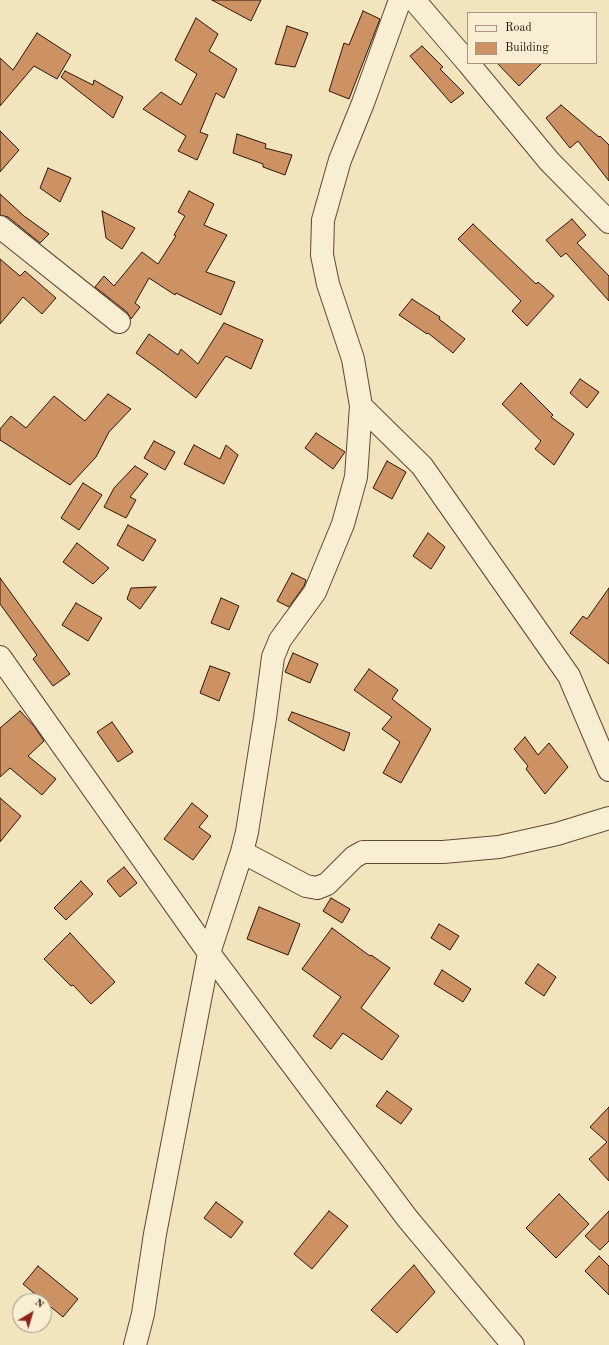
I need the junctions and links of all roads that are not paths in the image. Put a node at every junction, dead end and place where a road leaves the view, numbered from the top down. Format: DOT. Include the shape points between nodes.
graph roads {
  1 [pos="400,0"];
  2 [pos="414,0"];
  3 [pos="467,62"];
  4 [pos="469,64"];
  5 [pos="609,222"];
  6 [pos="0,227"];
  7 [pos="119,322"];
  8 [pos="361,406"];
  9 [pos="0,657"];
  10 [pos="609,770"];
  11 [pos="609,818"];
  12 [pos="242,852"];
  13 [pos="209,953"];
  14 [pos="135,1345"];
  15 [pos="513,1345"];
  1 -- 8 [label="street" via="340,160 323,220 322,255 328,284 353,359"];
  2 -- 3 [label="street"];
  4 -- 5 [label="street" via="549,161"];
  6 -- 7 [label="street"];
  8 -- 10 [label="street" via="422,466 569,676"];
  8 -- 12 [label="street" via="356,477 343,524 315,592 280,640 273,657"];
  9 -- 13 [label="street"];
  11 -- 12 [label="street" via="557,834 499,847 443,852 363,852 354,857 327,884 317,888 306,886"];
  12 -- 13 [label="street"];
  13 -- 14 [label="street" via="155,1234 143,1314"];
  13 -- 15 [label="street" via="407,1218"];
}
